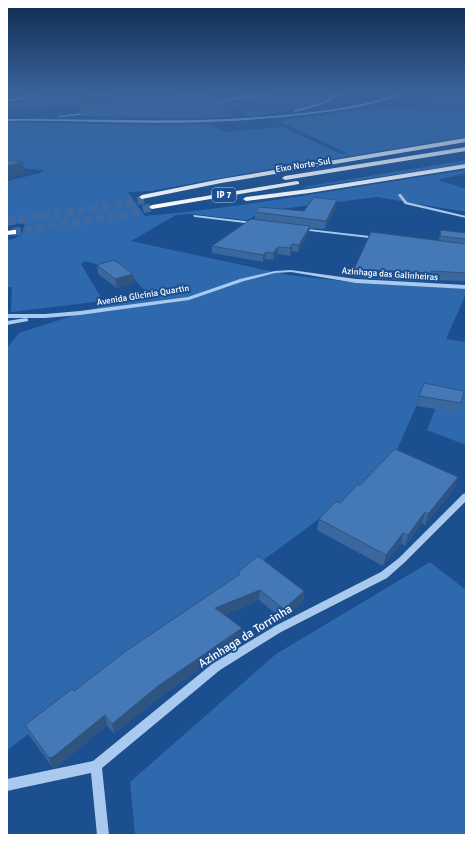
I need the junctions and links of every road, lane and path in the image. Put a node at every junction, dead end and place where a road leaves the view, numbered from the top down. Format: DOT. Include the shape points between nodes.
graph roads {
  1 [pos="466,140"];
  2 [pos="466,149"];
  3 [pos="466,155"];
  4 [pos="466,166"];
  5 [pos="400,195"];
  6 [pos="195,216"];
  7 [pos="466,217"];
  8 [pos="258,224"];
  9 [pos="295,228"];
  10 [pos="380,239"];
  11 [pos="242,280"];
  12 [pos="466,287"];
  13 [pos="7,316"];
  14 [pos="45,316"];
  15 [pos="7,323"];
  16 [pos="466,496"];
  17 [pos="96,766"];
  18 [pos="7,785"];
  19 [pos="103,835"];
  1 -- 2 [label="highway, Eixo Norte-Sul / IP 7" via="276,172 143,198"];
  3 -- 4 [label="highway, Eixo Norte-Sul / IP 7" via="154,209 309,191"];
  5 -- 7 [label="street" via="406,203"];
  6 -- 8 [label="street"];
  9 -- 10 [label="street"];
  11 -- 12 [label="street, Azinhaga das Galinheiras" via="291,271 356,281"];
  11 -- 14 [label="street, Avenida Glicínia Quartin" via="189,298"];
  13 -- 14 [label="street, Avenida Glicínia Quartin"];
  14 -- 15 [label="street, Avenida Glicínia Quartin"];
  16 -- 17 [label="street, Azinhaga da Torrinha" via="384,575 278,629 216,667"];
  17 -- 18 [label="street, Azinhaga da Torrinha"];
  17 -- 19 [label="street"];
}
